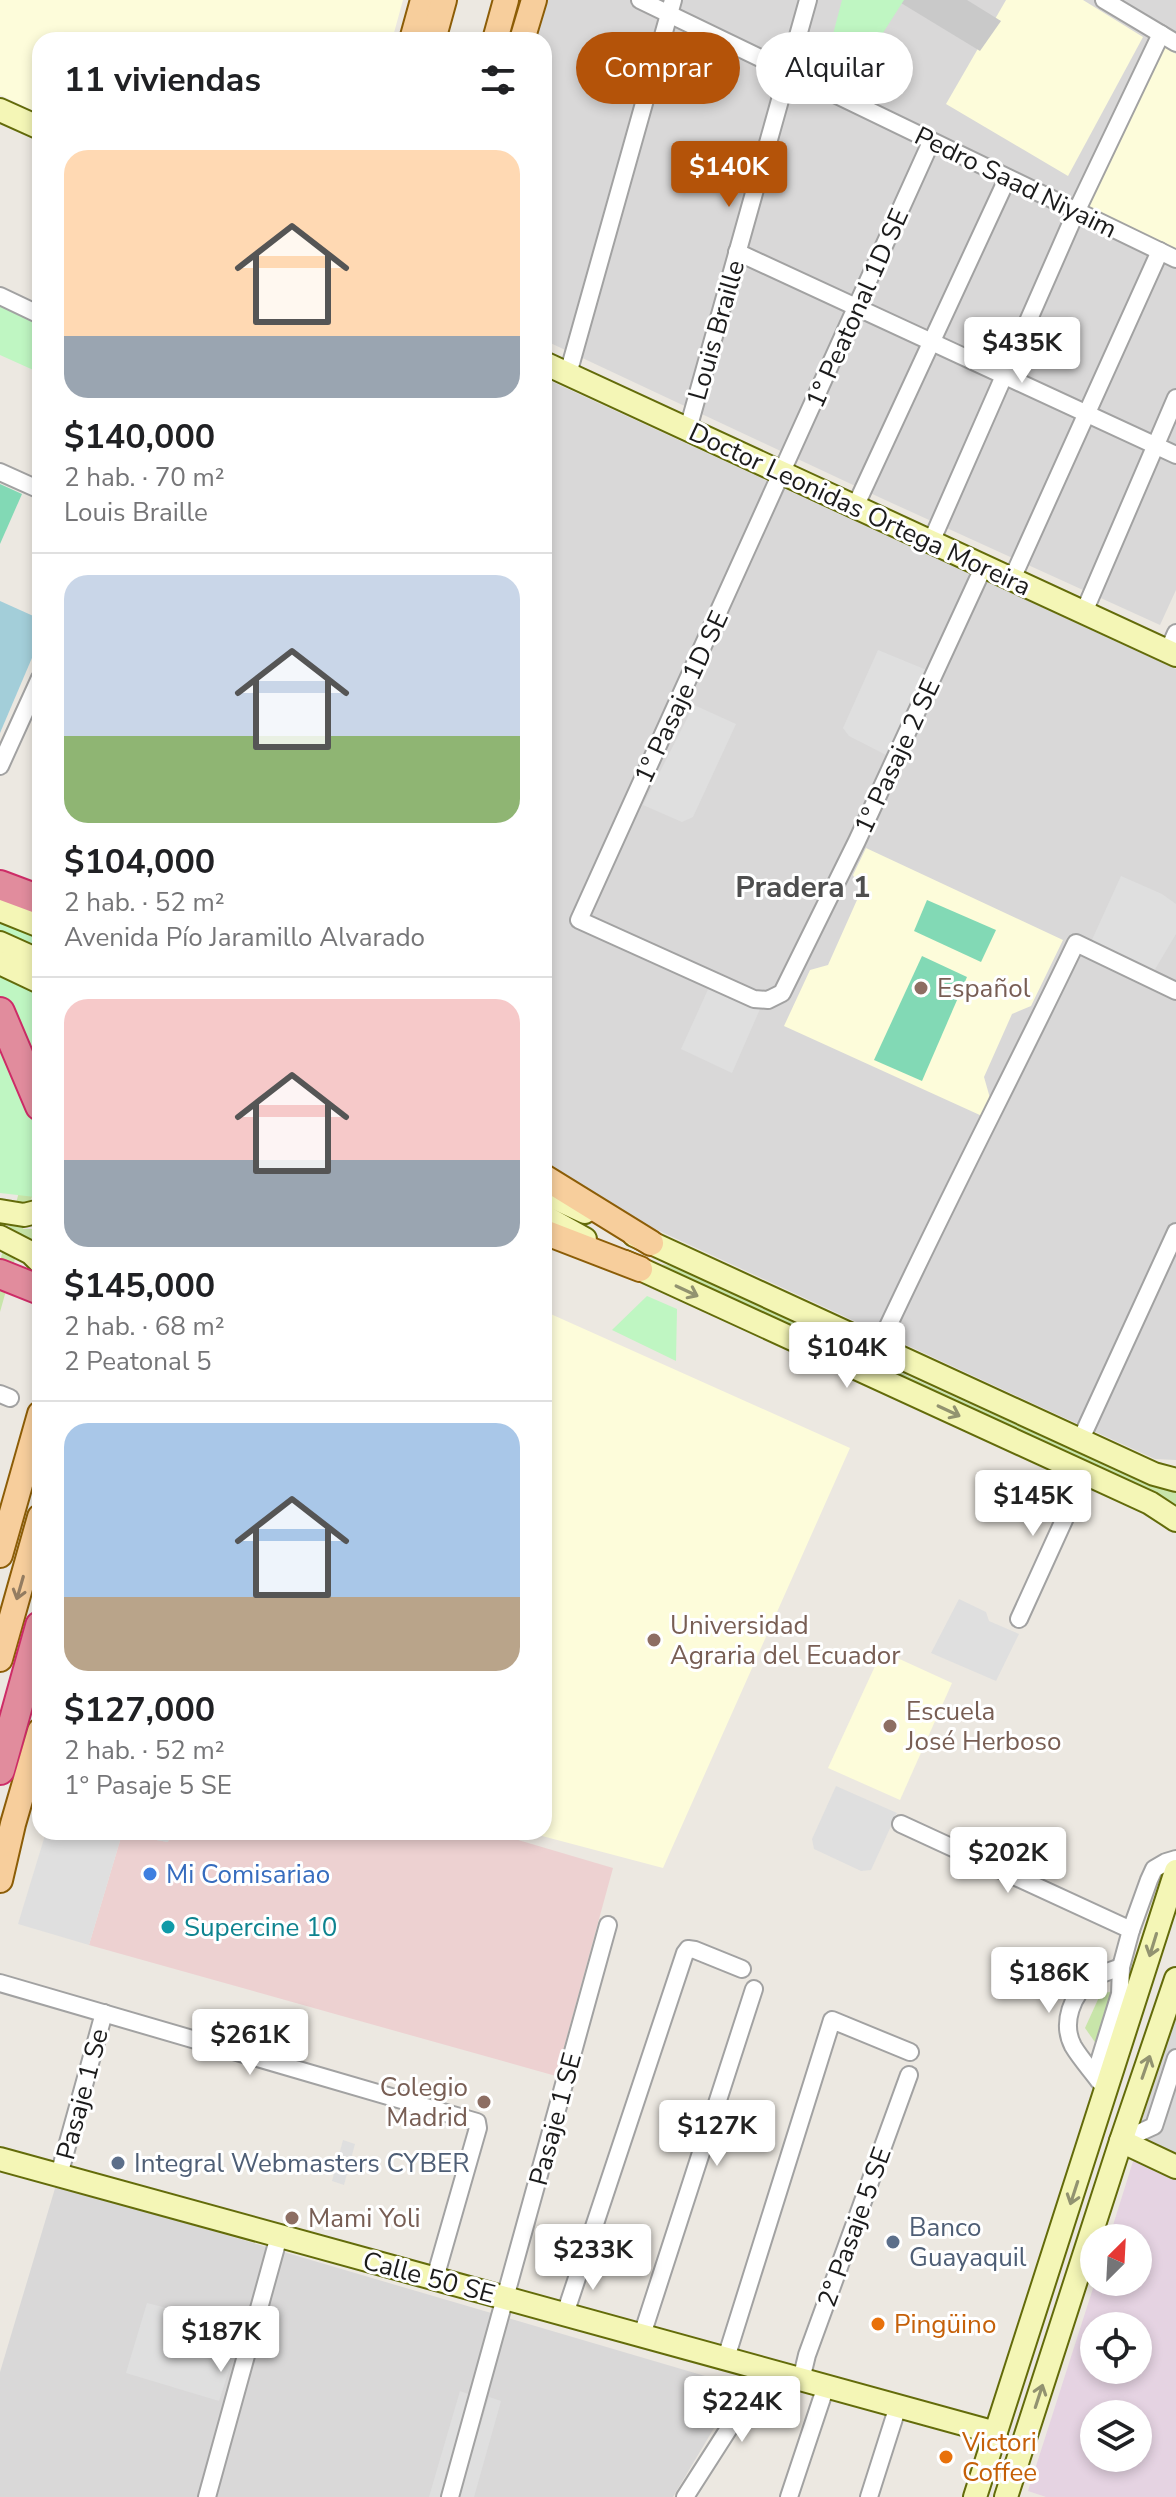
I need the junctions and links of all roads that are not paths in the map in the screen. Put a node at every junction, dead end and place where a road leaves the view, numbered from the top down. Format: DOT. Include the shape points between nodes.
graph roads {
  1 [pos="423,0"];
  2 [pos="444,0"];
  3 [pos="506,0"];
  4 [pos="534,0"];
  5 [pos="640,0"];
  6 [pos="808,0"];
  7 [pos="1104,0"];
  8 [pos="671,7"];
  9 [pos="414,32"];
  10 [pos="435,32"];
  11 [pos="497,32"];
  12 [pos="524,32"];
  13 [pos="799,32"];
  14 [pos="1161,34"];
  15 [pos="1176,43"];
  16 [pos="756,55"];
  17 [pos="778,104"];
  18 [pos="853,104"];
  19 [pos="0,110"];
  20 [pos="32,124"];
  21 [pos="931,142"];
  22 [pos="1007,179"];
  23 [pos="1076,212"];
  24 [pos="1160,251"];
  25 [pos="737,252"];
  26 [pos="1176,259"];
  27 [pos="0,296"];
  28 [pos="857,307"];
  29 [pos="32,311"];
  30 [pos="931,342"];
  31 [pos="552,367"];
  32 [pos="568,374"];
  33 [pos="1004,376"];
  34 [pos="1176,398"];
  35 [pos="1087,414"];
  36 [pos="688,429"];
  37 [pos="1155,446"];
  38 [pos="1176,455"];
  39 [pos="0,472"];
  40 [pos="782,473"];
  41 [pos="32,486"];
  42 [pos="855,507"];
  43 [pos="931,542"];
  44 [pos="984,566"];
  45 [pos="1012,579"];
  46 [pos="1084,612"];
  47 [pos="1173,646"];
  48 [pos="32,696"];
  49 [pos="0,766"];
  50 [pos="0,885"];
  51 [pos="32,897"];
  52 [pos="0,910"];
  53 [pos="32,923"];
  54 [pos="0,943"];
  55 [pos="32,957"];
  56 [pos="0,963"];
  57 [pos="32,979"];
  58 [pos="0,981"];
  59 [pos="32,982"];
  60 [pos="786,988"];
  61 [pos="1176,991"];
  62 [pos="0,1012"];
  63 [pos="32,1087"];
  64 [pos="552,1182"];
  65 [pos="552,1197"];
  66 [pos="6,1212"];
  67 [pos="32,1213"];
  68 [pos="552,1220"];
  69 [pos="1176,1232"];
  70 [pos="552,1235"];
  71 [pos="0,1237"];
  72 [pos="651,1243"];
  73 [pos="32,1256"];
  74 [pos="640,1269"];
  75 [pos="0,1274"];
  76 [pos="32,1287"];
  77 [pos="878,1347"];
  78 [pos="866,1374"];
  79 [pos="1080,1441"];
  80 [pos="32,1443"];
  81 [pos="32,1474"];
  82 [pos="1085,1474"];
  83 [pos="1176,1480"];
  84 [pos="1176,1520"];
  85 [pos="8,1531"];
  86 [pos="32,1545"];
  87 [pos="0,1555"];
  88 [pos="1019,1619"];
  89 [pos="32,1654"];
  90 [pos="0,1659"];
  91 [pos="32,1759"];
  92 [pos="0,1770"];
  93 [pos="13,1824"];
  94 [pos="901,1824"];
  95 [pos="0,1854"];
  96 [pos="1176,1859"];
  97 [pos="1176,1871"];
  98 [pos="0,1880"];
  99 [pos="608,1925"];
  100 [pos="1131,1930"];
  101 [pos="1121,1967"];
  102 [pos="742,1969"];
  103 [pos="1176,1979"];
  104 [pos="0,1983"];
  105 [pos="754,1989"];
  106 [pos="104,2013"];
  107 [pos="910,2052"];
  108 [pos="1176,2058"];
  109 [pos="909,2075"];
  110 [pos="1101,2082"];
  111 [pos="1121,2141"];
  112 [pos="0,2159"];
  113 [pos="1176,2167"];
  114 [pos="59,2175"];
  115 [pos="279,2236"];
  116 [pos="435,2278"];
  117 [pos="506,2298"];
  118 [pos="565,2314"];
  119 [pos="642,2335"];
  120 [pos="726,2358"];
  121 [pos="767,2369"];
  122 [pos="801,2380"];
  123 [pos="826,2386"];
  124 [pos="898,2406"];
  125 [pos="996,2433"];
  126 [pos="207,2497"];
  127 [pos="450,2497"];
  128 [pos="687,2497"];
  129 [pos="789,2497"];
  130 [pos="869,2497"];
  131 [pos="975,2497"];
  132 [pos="1006,2497"];
  1 -- 9 [label="main road"];
  2 -- 10 [label="main road"];
  3 -- 11 [label="main road"];
  4 -- 12 [label="main road"];
  5 -- 8 [label="street, Pedro Saad Niyaim"];
  6 -- 13 [label="street, Louis Braille"];
  7 -- 14 [label="street"];
  8 -- 16 [label="street, Pedro Saad Niyaim"];
  8 -- 32 [label="street"];
  14 -- 15 [label="street"];
  14 -- 23 [label="street"];
  17 -- 25 [label="street, Louis Braille"];
  18 -- 21 [label="street, Pedro Saad Niyaim"];
  19 -- 20 [label="main road"];
  21 -- 22 [label="street, Pedro Saad Niyaim"];
  21 -- 28 [label="street, 1° Peatonal 1D SE"];
  22 -- 23 [label="street, Pedro Saad Niyaim"];
  22 -- 30 [label="street"];
  23 -- 24 [label="street, Pedro Saad Niyaim"];
  23 -- 33 [label="street"];
  24 -- 26 [label="street, Pedro Saad Niyaim"];
  24 -- 35 [label="street"];
  25 -- 28 [label="street"];
  25 -- 36 [label="street, Louis Braille"];
  27 -- 29 [label="street"];
  28 -- 30 [label="street"];
  28 -- 40 [label="street, 1° Peatonal 1D SE"];
  30 -- 33 [label="street"];
  30 -- 42 [label="street"];
  31 -- 32 [label="main road, Doctor Leonidas Ortega Moreira"];
  32 -- 36 [label="main road, Doctor Leonidas Ortega Moreira"];
  33 -- 35 [label="street"];
  33 -- 43 [label="street"];
  34 -- 37 [label="street"];
  35 -- 37 [label="street"];
  35 -- 45 [label="street"];
  36 -- 40 [label="main road, Doctor Leonidas Ortega Moreira"];
  37 -- 38 [label="street"];
  37 -- 46 [label="street"];
  39 -- 41 [label="street"];
  40 -- 42 [label="main road, Doctor Leonidas Ortega Moreira"];
  40 -- 60 [label="street, 1º Pasaje 1D SE" via="579,920 754,999 768,1000"];
  42 -- 43 [label="main road, Doctor Leonidas Ortega Moreira"];
  43 -- 44 [label="main road, Doctor Leonidas Ortega Moreira"];
  44 -- 45 [label="main road, Doctor Leonidas Ortega Moreira"];
  44 -- 60 [label="street, 1º Pasaje 2 SE"];
  45 -- 46 [label="main road, Doctor Leonidas Ortega Moreira"];
  46 -- 47 [label="main road, Doctor Leonidas Ortega Moreira"];
  48 -- 49 [label="street"];
  50 -- 51 [label="highway"];
  52 -- 53 [label="main road"];
  54 -- 55 [label="main road"];
  56 -- 57 [label="main road"];
  58 -- 59 [label="main road"];
  61 -- 77 [label="street" via="1076,943"];
  62 -- 63 [label="highway"];
  64 -- 72 [label="main road"];
  65 -- 72 [label="main road"];
  66 -- 67 [label="main road"];
  68 -- 74 [label="main road"];
  69 -- 79 [label="street"];
  70 -- 74 [label="main road"];
  71 -- 73 [label="main road"];
  72 -- 77 [label="main road"];
  74 -- 78 [label="main road, one-way"];
  75 -- 76 [label="highway"];
  77 -- 78 [label="street"];
  77 -- 79 [label="main road"];
  78 -- 82 [label="main road, one-way"];
  79 -- 83 [label="main road"];
  80 -- 85 [label="main road"];
  81 -- 85 [label="main road"];
  82 -- 84 [label="main road"];
  82 -- 88 [label="street"];
  85 -- 87 [label="main road"];
  86 -- 90 [label="main road, one-way"];
  89 -- 92 [label="highway"];
  91 -- 93 [label="main road"];
  93 -- 95 [label="main road"];
  93 -- 98 [label="main road"];
  94 -- 100 [label="street"];
  96 -- 100 [label="street" via="1154,1869"];
  97 -- 110 [label="main road, one-way"];
  99 -- 117 [label="street, Pasaje 1 SE"];
  100 -- 101 [label="street"];
  101 -- 110 [label="street"];
  101 -- 110 [label="street" via="1091,1980 1070,2010 1073,2046"];
  102 -- 118 [label="street" via="695,1950 685,1953"];
  111 -- 103 [label="main road, one-way"];
  104 -- 106 [label="street"];
  105 -- 119 [label="street"];
  106 -- 114 [label="street, Pasaje 1 Se"];
  106 -- 116 [label="street" via="477,2122"];
  107 -- 120 [label="street" via="832,2020"];
  108 -- 111 [label="street" via="1154,2126"];
  109 -- 122 [label="street, 2° Pasaje 5 SE"];
  110 -- 125 [label="main road, one-way"];
  111 -- 113 [label="main road"];
  132 -- 111 [label="main road, one-way"];
  112 -- 114 [label="main road, Calle 50 SE"];
  114 -- 115 [label="main road, Calle 50 SE"];
  115 -- 116 [label="main road, Calle 50 SE"];
  115 -- 126 [label="street"];
  116 -- 117 [label="main road, Calle 50 SE"];
  117 -- 118 [label="main road, Calle 50 SE"];
  117 -- 127 [label="street, Pasaje 1 SE"];
  118 -- 119 [label="main road, Calle 50 SE"];
  119 -- 120 [label="main road, Calle 50 SE"];
  120 -- 121 [label="main road, Calle 50 SE"];
  121 -- 122 [label="main road, Calle 50 SE"];
  121 -- 128 [label="street"];
  122 -- 123 [label="main road, Calle 50 SE"];
  123 -- 124 [label="main road, Calle 50 SE"];
  123 -- 129 [label="street"];
  124 -- 125 [label="main road, Calle 50 SE"];
  124 -- 130 [label="street"];
  125 -- 131 [label="main road"];
}
